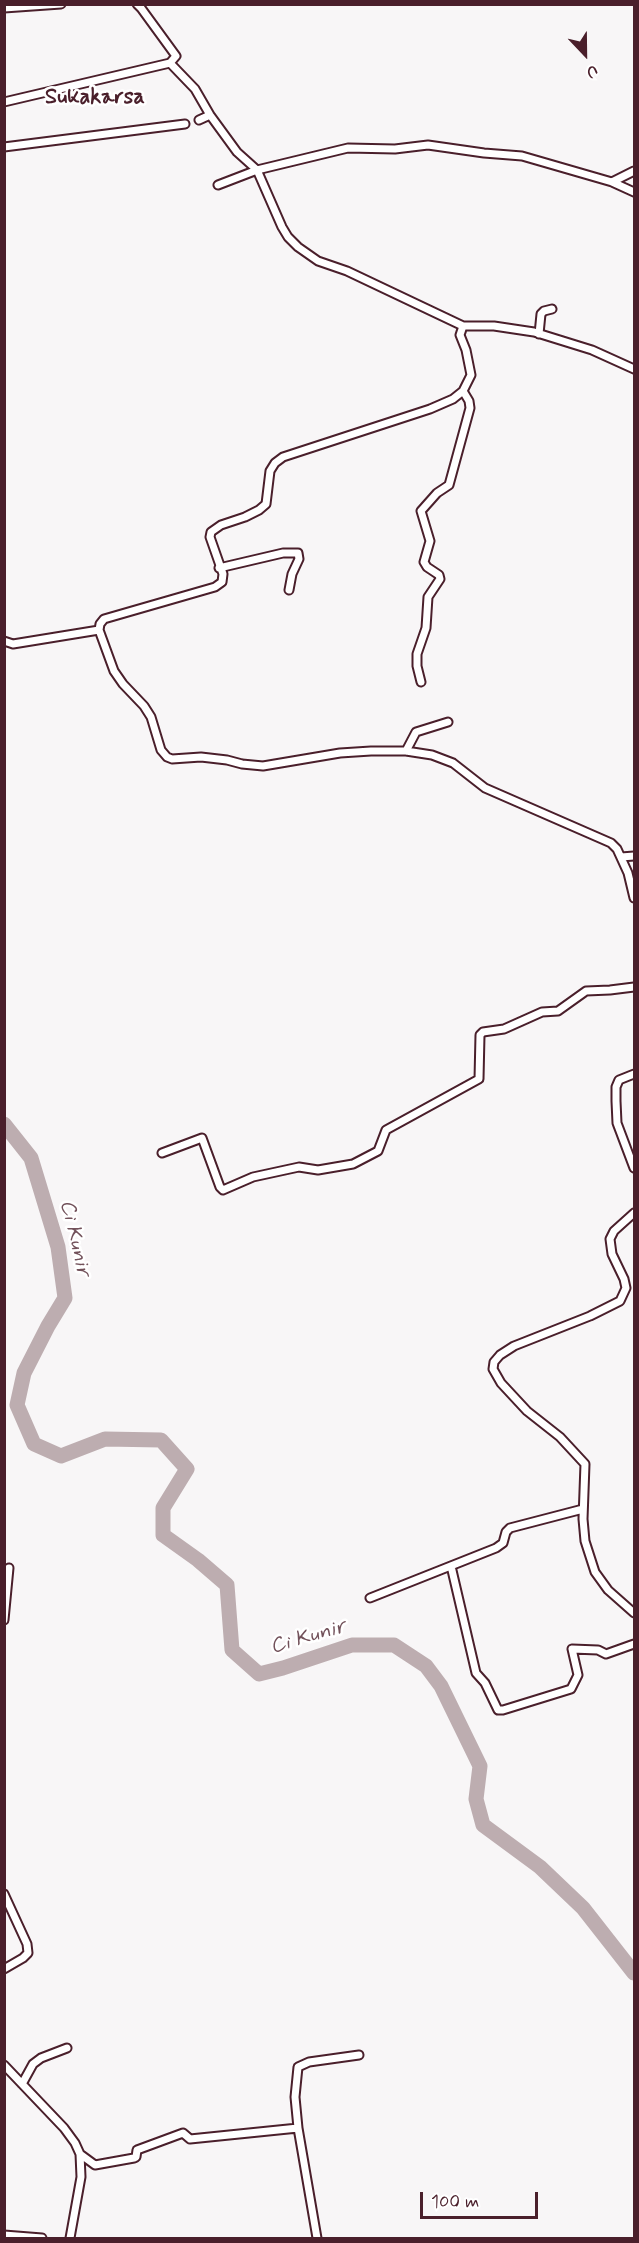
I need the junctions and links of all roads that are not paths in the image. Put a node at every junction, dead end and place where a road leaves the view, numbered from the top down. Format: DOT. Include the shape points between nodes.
graph roads {
  1 [pos="61,4"];
  2 [pos="137,4"];
  3 [pos="4,8"];
  4 [pos="170,63"];
  5 [pos="4,102"];
  6 [pos="210,115"];
  7 [pos="199,120"];
  8 [pos="185,124"];
  9 [pos="4,147"];
  10 [pos="257,170"];
  11 [pos="634,171"];
  12 [pos="612,182"];
  13 [pos="218,185"];
  14 [pos="634,192"];
  15 [pos="552,309"];
  16 [pos="463,326"];
  17 [pos="539,334"];
  18 [pos="634,369"];
  19 [pos="463,391"];
  20 [pos="219,568"];
  21 [pos="289,590"];
  22 [pos="99,630"];
  23 [pos="4,641"];
  24 [pos="421,682"];
  25 [pos="448,722"];
  26 [pos="406,750"];
  27 [pos="634,856"];
  28 [pos="621,857"];
  29 [pos="634,898"];
  30 [pos="634,987"];
  31 [pos="634,1074"];
  32 [pos="162,1153"];
  33 [pos="634,1168"];
  34 [pos="634,1213"];
  35 [pos="583,1509"];
  36 [pos="451,1566"];
  37 [pos="9,1568"];
  38 [pos="370,1598"];
  39 [pos="634,1613"];
  40 [pos="4,1620"];
  41 [pos="634,1644"];
  42 [pos="4,1894"];
  43 [pos="4,1969"];
  44 [pos="67,2048"];
  45 [pos="358,2055"];
  46 [pos="4,2065"];
  47 [pos="22,2084"];
  48 [pos="298,2128"];
  49 [pos="80,2154"];
  50 [pos="4,2235"];
  51 [pos="42,2238"];
  52 [pos="70,2238"];
  53 [pos="317,2238"];
  1 -- 3 [label="street"];
  2 -- 4 [label="street" via="176,56"];
  4 -- 5 [label="street"];
  4 -- 6 [label="street" via="195,89"];
  6 -- 7 [label="street"];
  6 -- 10 [label="street" via="237,152"];
  8 -- 9 [label="street"];
  10 -- 12 [label="street" via="348,148 428,145 522,156"];
  10 -- 13 [label="street"];
  10 -- 16 [label="street" via="288,237 307,254"];
  11 -- 12 [label="street"];
  12 -- 14 [label="street"];
  15 -- 17 [label="street" via="541,315"];
  16 -- 17 [label="street" via="494,326"];
  16 -- 19 [label="street" via="460,335 471,375"];
  17 -- 18 [label="street"];
  19 -- 20 [label="street" via="430,410 275,463 270,471 266,504 212,532"];
  19 -- 24 [label="street" via="470,408 449,485 421,511 430,541 424,562 440,579 428,597 426,628 417,654"];
  20 -- 21 [label="street" via="298,553"];
  20 -- 22 [label="street" via="224,577 215,587 104,619"];
  22 -- 23 [label="street" via="14,644"];
  22 -- 26 [label="street" via="114,671 144,706 163,754 172,759 201,757 263,766 340,753"];
  25 -- 26 [label="street" via="415,733"];
  26 -- 28 [label="street" via="453,763 485,788 611,843"];
  27 -- 28 [label="street"];
  28 -- 29 [label="street"];
  30 -- 32 [label="street" via="589,990 558,1011 542,1012 504,1029 483,1032 479,1079 386,1130 378,1151 350,1165 316,1170 299,1167 253,1177 223,1190 202,1138"];
  31 -- 33 [label="street" via="622,1077 616,1087 617,1123"];
  34 -- 35 [label="street" via="610,1239 626,1288 620,1301 514,1346 494,1362 496,1376 520,1404 585,1464"];
  35 -- 36 [label="street" via="510,1528 496,1548"];
  35 -- 39 [label="street" via="585,1541 595,1572"];
  36 -- 38 [label="street"];
  36 -- 41 [label="street" via="474,1667 498,1710 571,1689 578,1678 572,1649 606,1654"];
  37 -- 40 [label="street"];
  42 -- 43 [label="street" via="28,1953"];
  44 -- 47 [label="street" via="33,2064"];
  45 -- 48 [label="street" via="298,2066"];
  46 -- 47 [label="street"];
  47 -- 49 [label="street" via="70,2135"];
  48 -- 49 [label="street" via="192,2139 183,2133 137,2150 134,2158 95,2165"];
  48 -- 53 [label="street"];
  49 -- 52 [label="street" via="81,2177"];
  50 -- 51 [label="street"];
}
